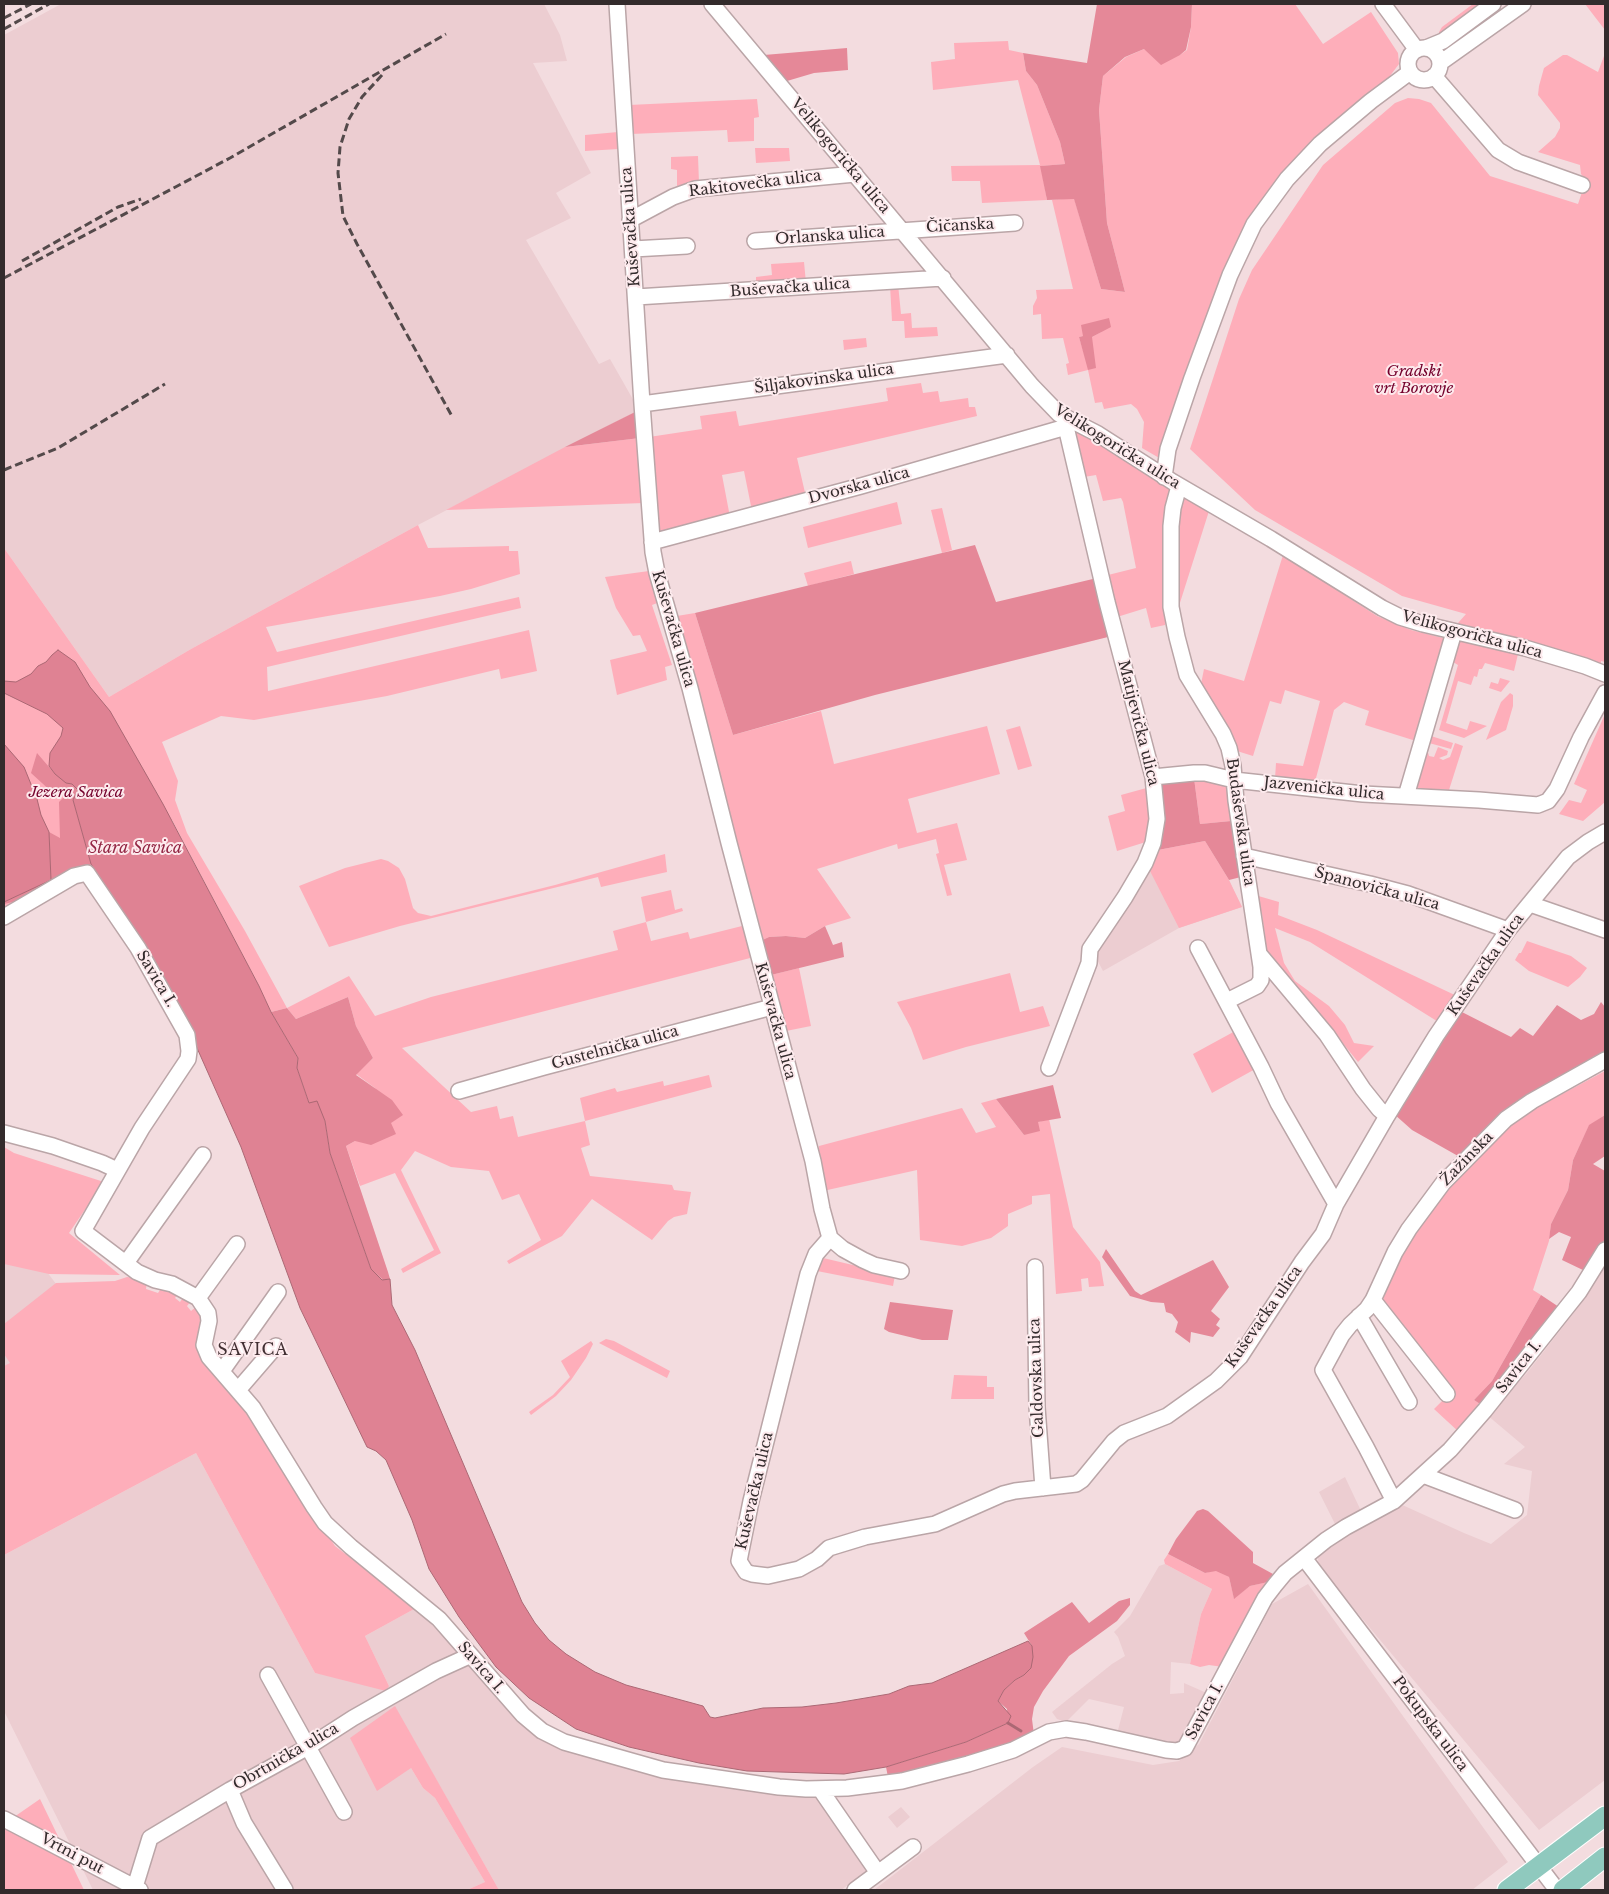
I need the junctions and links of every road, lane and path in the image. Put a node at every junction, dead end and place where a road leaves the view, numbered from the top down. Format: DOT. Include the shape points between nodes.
graph roads {
  1 [pos="617,4"];
  2 [pos="712,4"];
  3 [pos="1383,4"];
  4 [pos="1492,4"];
  5 [pos="1523,4"];
  6 [pos="1422,49"];
  7 [pos="1437,70"];
  8 [pos="1410,72"];
  9 [pos="855,174"];
  10 [pos="1582,185"];
  11 [pos="630,220"];
  12 [pos="1016,223"];
  13 [pos="904,232"];
  14 [pos="755,241"];
  15 [pos="687,246"];
  16 [pos="633,249"];
  17 [pos="944,278"];
  18 [pos="636,297"];
  19 [pos="1007,355"];
  20 [pos="642,404"];
  21 [pos="1067,423"];
  22 [pos="1164,477"];
  23 [pos="1179,486"];
  24 [pos="652,542"];
  25 [pos="1454,632"];
  26 [pos="1605,674"];
  27 [pos="1605,693"];
  28 [pos="1153,777"];
  29 [pos="1234,780"];
  30 [pos="1406,796"];
  31 [pos="1605,832"];
  32 [pos="1244,856"];
  33 [pos="1530,904"];
  34 [pos="4,917"];
  35 [pos="1508,930"];
  36 [pos="1605,930"];
  37 [pos="1198,948"];
  38 [pos="1259,953"];
  39 [pos="1227,1001"];
  40 [pos="772,1007"];
  41 [pos="1605,1060"];
  42 [pos="1049,1068"];
  43 [pos="459,1092"];
  44 [pos="1387,1116"];
  45 [pos="4,1133"];
  46 [pos="203,1155"];
  47 [pos="117,1170"];
  48 [pos="1336,1204"];
  49 [pos="830,1238"];
  50 [pos="237,1244"];
  51 [pos="1605,1250"];
  52 [pos="126,1262"];
  53 [pos="1035,1267"];
  54 [pos="901,1271"];
  55 [pos="278,1292"];
  56 [pos="198,1298"];
  57 [pos="1373,1300"];
  58 [pos="1359,1316"];
  59 [pos="276,1346"];
  60 [pos="222,1371"];
  61 [pos="238,1390"];
  62 [pos="1447,1394"];
  63 [pos="1410,1402"];
  64 [pos="1423,1475"];
  65 [pos="1043,1488"];
  66 [pos="1394,1500"];
  67 [pos="1515,1510"];
  68 [pos="1304,1558"];
  69 [pos="469,1656"];
  70 [pos="268,1675"];
  71 [pos="308,1747"];
  72 [pos="820,1789"];
  73 [pos="230,1790"];
  74 [pos="344,1812"];
  75 [pos="1605,1816"];
  76 [pos="4,1819"];
  77 [pos="913,1847"];
  78 [pos="1605,1858"];
  79 [pos="1538,1866"];
  80 [pos="878,1873"];
  81 [pos="136,1889"];
  82 [pos="285,1890"];
  83 [pos="855,1890"];
  84 [pos="1506,1890"];
  85 [pos="1557,1890"];
  86 [pos="1563,1890"];
  1 -- 11 [label="street, Kuševačka ulica"];
  2 -- 9 [label="street, Velikogorička ulica"];
  3 -- 6 [label="street"];
  4 -- 6 [label="street" via="1443,41"];
  5 -- 7 [label="street"];
  6 -- 7 [label="street" via="1436,53"];
  6 -- 8 [label="street" via="1410,57"];
  7 -- 8 [label="street" via="1426,80"];
  7 -- 10 [label="street" via="1498,150 1518,162"];
  8 -- 22 [label="street" via="1320,144 1282,184 1254,224 1230,275 1192,378 1168,450"];
  9 -- 11 [label="street, Rakitovečka ulica" via="695,188"];
  9 -- 13 [label="street, Velikogorička ulica"];
  11 -- 16 [label="street, Kuševačka ulica"];
  12 -- 13 [label="street, Čičanska" via="910,229"];
  13 -- 14 [label="street, Orlanska ulica"];
  13 -- 17 [label="street, Velikogorička ulica"];
  15 -- 16 [label="street"];
  16 -- 18 [label="street, Kuševačka ulica"];
  17 -- 18 [label="street, Buševačka ulica"];
  17 -- 19 [label="street, Velikogorička ulica"];
  18 -- 20 [label="street, Kuševačka ulica"];
  19 -- 20 [label="street, Šiljakovinska ulica"];
  19 -- 21 [label="street, Velikogorička ulica"];
  20 -- 24 [label="street, Kuševačka ulica"];
  21 -- 22 [label="street, Velikogorička ulica" via="1098,434"];
  21 -- 24 [label="street, Dvorska ulica" via="862,486"];
  21 -- 28 [label="street, Matijevička ulica"];
  22 -- 23 [label="street, Velikogorička ulica"];
  23 -- 25 [label="street, Velikogorička ulica" via="1382,608 1410,621"];
  23 -- 29 [label="street, Budaševska ulica" via="1171,526 1171,606 1187,675 1230,748"];
  24 -- 40 [label="street, Kuševačka ulica" via="657,573"];
  25 -- 26 [label="street, Velikogorička ulica" via="1525,648"];
  25 -- 30 [label="street, Jazvenička ulica"];
  27 -- 30 [label="street, Jazvenička ulica" via="1557,789 1544,804"];
  28 -- 29 [label="street, Jazvenička ulica" via="1194,773"];
  28 -- 42 [label="street, Matijevička ulica" via="1157,819 1153,843 1138,876 1090,949 1089,963"];
  29 -- 30 [label="street, Jazvenička ulica"];
  29 -- 32 [label="street, Budaševska ulica"];
  31 -- 33 [label="street, Kuševačka ulica" via="1568,857"];
  32 -- 35 [label="street, Španovička ulica" via="1408,894"];
  32 -- 38 [label="street, Budaševska ulica"];
  33 -- 35 [label="street, Kuševačka ulica"];
  33 -- 36 [label="street"];
  34 -- 47 [label="street, Savica I." via="74,876 87,874 138,948 187,1034 188,1059"];
  35 -- 44 [label="street, Kuševačka ulica" via="1436,1036"];
  37 -- 39 [label="street"];
  38 -- 39 [label="street, Budaševska ulica" via="1260,983"];
  38 -- 44 [label="street" via="1322,1028 1363,1089"];
  39 -- 48 [label="street" via="1278,1103"];
  40 -- 43 [label="street, Gustelnička ulica"];
  40 -- 49 [label="street, Kuševačka ulica"];
  41 -- 57 [label="street, Žažinska" via="1519,1109 1461,1163 1409,1229"];
  44 -- 48 [label="street, Kuševačka ulica"];
  45 -- 47 [label="street" via="53,1146"];
  46 -- 52 [label="street"];
  47 -- 52 [label="street, Savica I." via="83,1231"];
  48 -- 65 [label="street, Kuševačka ulica" via="1323,1234 1230,1369 1167,1416 1124,1433 1076,1484"];
  49 -- 54 [label="street" via="843,1250 863,1260"];
  49 -- 65 [label="street, Kuševačka ulica" via="816,1254 808,1274 747,1517 740,1551 742,1568 761,1576 783,1573 809,1564 829,1548 865,1537 927,1526 1004,1494"];
  50 -- 56 [label="street"];
  51 -- 64 [label="street, Savica I." via="1579,1292 1485,1410"];
  52 -- 56 [label="street, Savica I." via="146,1277 172,1284"];
  53 -- 65 [label="street, Galdovska ulica" via="1037,1407"];
  55 -- 60 [label="street"];
  56 -- 60 [label="street, Savica I." via="208,1313 205,1349"];
  57 -- 58 [label="street, Žažinska"];
  57 -- 62 [label="street"];
  58 -- 63 [label="street"];
  58 -- 66 [label="street, Žažinska" via="1342,1334 1323,1370"];
  59 -- 61 [label="street"];
  60 -- 61 [label="street, Savica I."];
  61 -- 69 [label="street, Savica I." via="253,1408 325,1523 439,1619"];
  64 -- 66 [label="street, Savica I."];
  64 -- 67 [label="street"];
  66 -- 68 [label="street, Savica I." via="1346,1527"];
  68 -- 72 [label="street, Savica I." via="1285,1573 1265,1598 1184,1748 1166,1750 1066,1729 1049,1732 1013,1750 902,1782"];
  68 -- 79 [label="street, Pokupska ulica"];
  69 -- 71 [label="street, Obrtnička ulica" via="436,1671"];
  69 -- 72 [label="street, Savica I." via="528,1719 542,1731 564,1742 630,1762 697,1776"];
  70 -- 71 [label="street"];
  71 -- 73 [label="street, Obrtnička ulica"];
  71 -- 74 [label="street"];
  72 -- 80 [label="street"];
  73 -- 81 [label="street, Obrtnička ulica" via="150,1838"];
  73 -- 82 [label="street" via="244,1823"];
  75 -- 79 [label="main road"];
  76 -- 81 [label="street, Vrtni put"];
  77 -- 80 [label="street"];
  78 -- 86 [label="main road"];
  79 -- 84 [label="main road"];
  79 -- 85 [label="street, Pokupska ulica"];
  80 -- 83 [label="street"];
}
